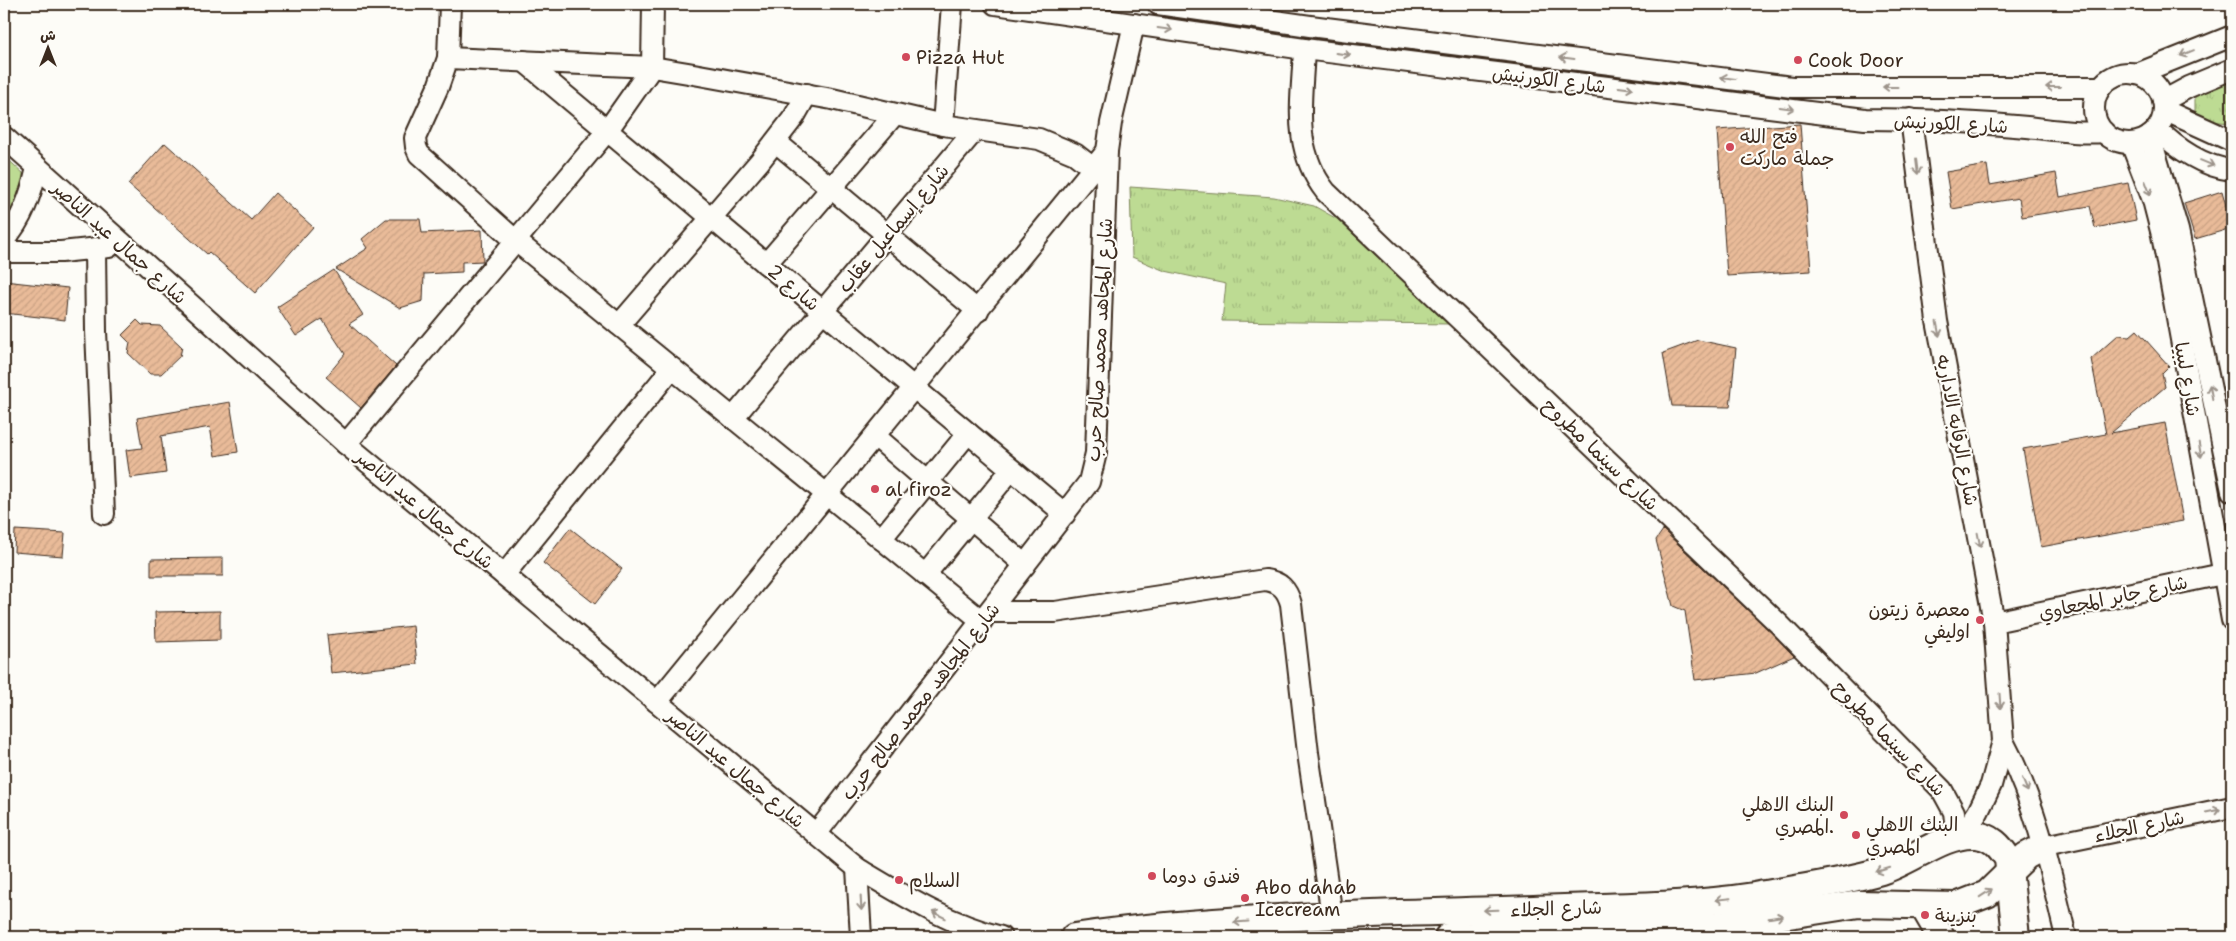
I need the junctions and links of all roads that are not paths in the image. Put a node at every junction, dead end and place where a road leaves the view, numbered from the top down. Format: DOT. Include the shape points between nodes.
graph roads {
  1 [pos="450,4"];
  2 [pos="653,4"];
  3 [pos="952,4"];
  4 [pos="995,4"];
  5 [pos="1158,4"];
  6 [pos="1134,24"];
  7 [pos="2232,36"];
  8 [pos="1304,49"];
  9 [pos="448,58"];
  10 [pos="524,61"];
  11 [pos="652,67"];
  12 [pos="2232,69"];
  13 [pos="2137,74"];
  14 [pos="2101,87"];
  15 [pos="807,94"];
  16 [pos="896,114"];
  17 [pos="1911,119"];
  18 [pos="2159,119"];
  19 [pos="943,125"];
  20 [pos="975,130"];
  21 [pos="607,131"];
  22 [pos="2104,132"];
  23 [pos="4,137"];
  24 [pos="2232,141"];
  25 [pos="776,142"];
  26 [pos="2131,142"];
  27 [pos="1107,151"];
  28 [pos="37,168"];
  29 [pos="1093,168"];
  30 [pos="2232,170"];
  31 [pos="832,188"];
  32 [pos="710,217"];
  33 [pos="887,235"];
  34 [pos="4,240"];
  35 [pos="516,241"];
  36 [pos="124,246"];
  37 [pos="95,248"];
  38 [pos="4,252"];
  39 [pos="766,264"];
  40 [pos="978,310"];
  41 [pos="823,311"];
  42 [pos="619,325"];
  43 [pos="672,368"];
  44 [pos="914,388"];
  45 [pos="733,418"];
  46 [pos="968,433"];
  47 [pos="875,436"];
  48 [pos="2227,441"];
  49 [pos="346,444"];
  50 [pos="1012,470"];
  51 [pos="928,482"];
  52 [pos="2232,491"];
  53 [pos="827,495"];
  54 [pos="104,514"];
  55 [pos="1065,514"];
  56 [pos="971,518"];
  57 [pos="881,539"];
  58 [pos="1025,565"];
  59 [pos="2227,573"];
  60 [pos="925,574"];
  61 [pos="504,575"];
  62 [pos="985,617"];
  63 [pos="2232,620"];
  64 [pos="1994,622"];
  65 [pos="657,702"];
  66 [pos="2003,741"];
  67 [pos="2232,807"];
  68 [pos="816,834"];
  69 [pos="1959,837"];
  70 [pos="2045,846"];
  71 [pos="857,868"];
  72 [pos="2010,870"];
  73 [pos="1923,906"];
  74 [pos="1332,916"];
  75 [pos="1562,935"];
  76 [pos="861,937"];
  77 [pos="1001,937"];
  78 [pos="1074,937"];
  79 [pos="1448,937"];
  80 [pos="1940,937"];
  81 [pos="2016,937"];
  82 [pos="2066,937"];
  1 -- 9 [label="street"];
  2 -- 11 [label="street"];
  3 -- 19 [label="street"];
  4 -- 6 [label="street, شارع الكورنيش"];
  14 -- 5 [label="street, شارع الكورنيش, one-way" via="1792,87"];
  6 -- 8 [label="street, شارع الكورنيش, one-way"];
  6 -- 27 [label="street, شارع المجاهد محمد صالح حرب"];
  7 -- 13 [label="street, one-way"];
  8 -- 17 [label="street, شارع الكورنيش, one-way" via="1865,119"];
  8 -- 69 [label="street, شارع سينما مطروح" via="1303,148 1308,164 1326,192 1779,624 1935,783 1951,804"];
  9 -- 10 [label="street"];
  9 -- 35 [label="street" via="418,128 416,147 426,162"];
  10 -- 11 [label="street"];
  10 -- 21 [label="street, شارع 2"];
  11 -- 15 [label="street"];
  11 -- 21 [label="street"];
  12 -- 18 [label="street" via="2189,87"];
  13 -- 14 [label="street" via="2117,75"];
  13 -- 18 [label="street" via="2160,91"];
  14 -- 22 [label="street" via="2096,95 2095,115"];
  15 -- 16 [label="street"];
  15 -- 25 [label="street"];
  16 -- 19 [label="street"];
  16 -- 31 [label="street"];
  17 -- 22 [label="street, شارع الكورنيش" via="2070,133"];
  17 -- 64 [label="street, شارع الرقابه الاداريه, one-way" via="1937,321"];
  18 -- 24 [label="street"];
  18 -- 26 [label="street"];
  18 -- 30 [label="street, one-way" via="2168,141 2196,158"];
  48 -- 18 [label="street, شارع ليبيا, one-way" via="2178,230"];
  19 -- 20 [label="street"];
  20 -- 29 [label="street" via="1039,139 1075,154"];
  20 -- 33 [label="street, شارع إسماعيل عقاب"];
  21 -- 32 [label="street, شارع 2"];
  21 -- 35 [label="street"];
  22 -- 26 [label="street" via="2121,142"];
  23 -- 28 [label="street, شارع جمال عبد الناصر"];
  25 -- 31 [label="street"];
  25 -- 32 [label="street"];
  26 -- 59 [label="street, شارع ليبيا, one-way" via="2153,200 2162,235"];
  27 -- 29 [label="street"];
  27 -- 55 [label="street, شارع المجاهد محمد صالح حرب" via="1096,453 1089,482"];
  28 -- 34 [label="street" via="22,214"];
  28 -- 36 [label="street, شارع جمال عبد الناصر"];
  29 -- 40 [label="street"];
  31 -- 33 [label="street"];
  31 -- 39 [label="street"];
  32 -- 39 [label="street, شارع 2"];
  32 -- 42 [label="street"];
  33 -- 40 [label="street"];
  33 -- 41 [label="street, شارع إسماعيل عقاب"];
  35 -- 42 [label="street"];
  35 -- 49 [label="street"];
  36 -- 37 [label="street"];
  36 -- 49 [label="street, شارع جمال عبد الناصر"];
  37 -- 38 [label="street" via="61,252"];
  37 -- 54 [label="street"];
  39 -- 41 [label="street, شارع 2"];
  40 -- 44 [label="street"];
  41 -- 44 [label="street, شارع 2"];
  41 -- 45 [label="street, شارع إسماعيل عقاب"];
  42 -- 43 [label="street"];
  43 -- 45 [label="street"];
  43 -- 61 [label="street"];
  44 -- 46 [label="street, شارع 2"];
  44 -- 47 [label="street"];
  45 -- 53 [label="street"];
  46 -- 50 [label="street, شارع 2"];
  46 -- 51 [label="street"];
  47 -- 51 [label="street"];
  47 -- 53 [label="street"];
  48 -- 52 [label="street, شارع ليبيا"];
  49 -- 61 [label="street, شارع جمال عبد الناصر"];
  50 -- 55 [label="street, شارع 2"];
  50 -- 56 [label="street"];
  51 -- 56 [label="street"];
  51 -- 57 [label="street"];
  53 -- 57 [label="street"];
  53 -- 65 [label="street"];
  55 -- 58 [label="street, شارع المجاهد محمد صالح حرب"];
  56 -- 58 [label="street"];
  56 -- 60 [label="street"];
  57 -- 60 [label="street"];
  58 -- 62 [label="street, شارع المجاهد محمد صالح حرب"];
  59 -- 63 [label="street, شارع ليبيا"];
  59 -- 64 [label="street, شارع جابر المجعاوي"];
  60 -- 62 [label="street"];
  61 -- 65 [label="street, شارع جمال عبد الناصر"];
  62 -- 68 [label="street, شارع المجاهد محمد صالح حرب"];
  62 -- 74 [label="street" via="1055,612 1264,580 1282,586 1291,604"];
  64 -- 66 [label="street, شارع الرقابه الاداريه, one-way"];
  65 -- 68 [label="street, شارع جمال عبد الناصر"];
  66 -- 69 [label="street" via="1988,792"];
  66 -- 70 [label="street, one-way" via="2031,802"];
  70 -- 67 [label="street, شارع الجلاء, one-way"];
  68 -- 71 [label="street, شارع جمال عبد الناصر"];
  69 -- 72 [label="main road, شارع الجلاء" via="1984,837 1994,842 2002,850"];
  69 -- 74 [label="main road, شارع الجلاء, one-way" via="1882,871 1754,896 1647,905"];
  70 -- 72 [label="main road, شارع الجلاء"];
  70 -- 82 [label="street"];
  71 -- 76 [label="street, one-way"];
  77 -- 71 [label="street, شارع جمال عبد الناصر, one-way" via="938,916"];
  73 -- 72 [label="main road, شارع الجلاء, one-way" via="1956,906 1972,901 1987,894"];
  72 -- 81 [label="main road, شارع الجلاء"];
  75 -- 73 [label="main road, شارع الجلاء, one-way" via="1718,926 1859,904"];
  73 -- 80 [label="main road"];
  74 -- 78 [label="main road, شارع الجلاء, one-way" via="1159,927"];
  75 -- 79 [label="main road, شارع الجلاء"];
}
